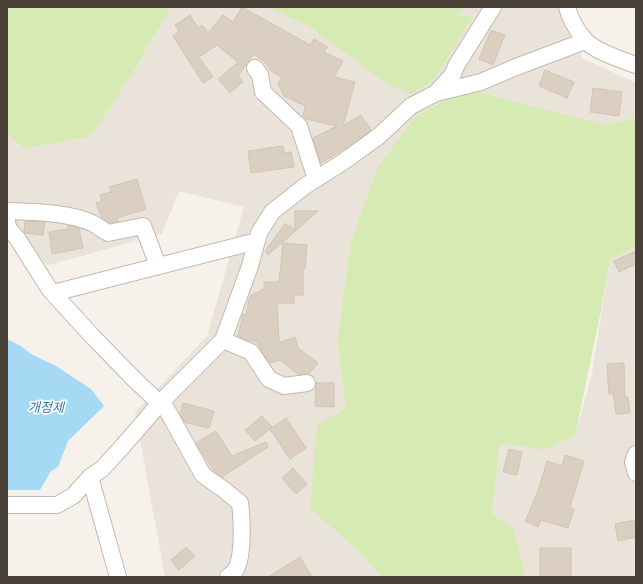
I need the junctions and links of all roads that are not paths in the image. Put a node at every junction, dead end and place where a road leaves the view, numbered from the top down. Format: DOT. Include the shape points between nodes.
graph roads {
  1 [pos="493,7"];
  2 [pos="567,7"];
  3 [pos="585,41"];
  4 [pos="636,65"];
  5 [pos="255,68"];
  6 [pos="436,93"];
  7 [pos="316,179"];
  8 [pos="7,211"];
  9 [pos="7,221"];
  10 [pos="257,241"];
  11 [pos="158,266"];
  12 [pos="53,293"];
  13 [pos="223,340"];
  14 [pos="307,383"];
  15 [pos="162,402"];
  16 [pos="636,454"];
  17 [pos="636,473"];
  18 [pos="90,477"];
  19 [pos="7,505"];
  20 [pos="118,577"];
  21 [pos="228,577"];
  1 -- 6 [label="street" via="453,74"];
  2 -- 3 [label="street" via="569,16"];
  3 -- 4 [label="street" via="606,54"];
  3 -- 6 [label="street" via="481,82"];
  5 -- 7 [label="street" via="260,75 263,92 299,126"];
  6 -- 7 [label="street" via="411,106 379,136"];
  7 -- 10 [label="street" via="272,212"];
  8 -- 11 [label="street" via="73,217 92,223 108,233 143,226"];
  9 -- 12 [label="street" via="8,228"];
  10 -- 11 [label="street"];
  10 -- 13 [label="street"];
  11 -- 12 [label="street"];
  12 -- 15 [label="street" via="133,378 156,400"];
  13 -- 14 [label="street" via="251,352 269,379 284,386"];
  13 -- 15 [label="street"];
  15 -- 18 [label="street" via="102,468"];
  15 -- 21 [label="street" via="203,475 240,504 242,519 239,560 235,571"];
  16 -- 17 [label="street" via="633,462"];
  18 -- 19 [label="street" via="73,496 57,505"];
  18 -- 20 [label="street"];
}
